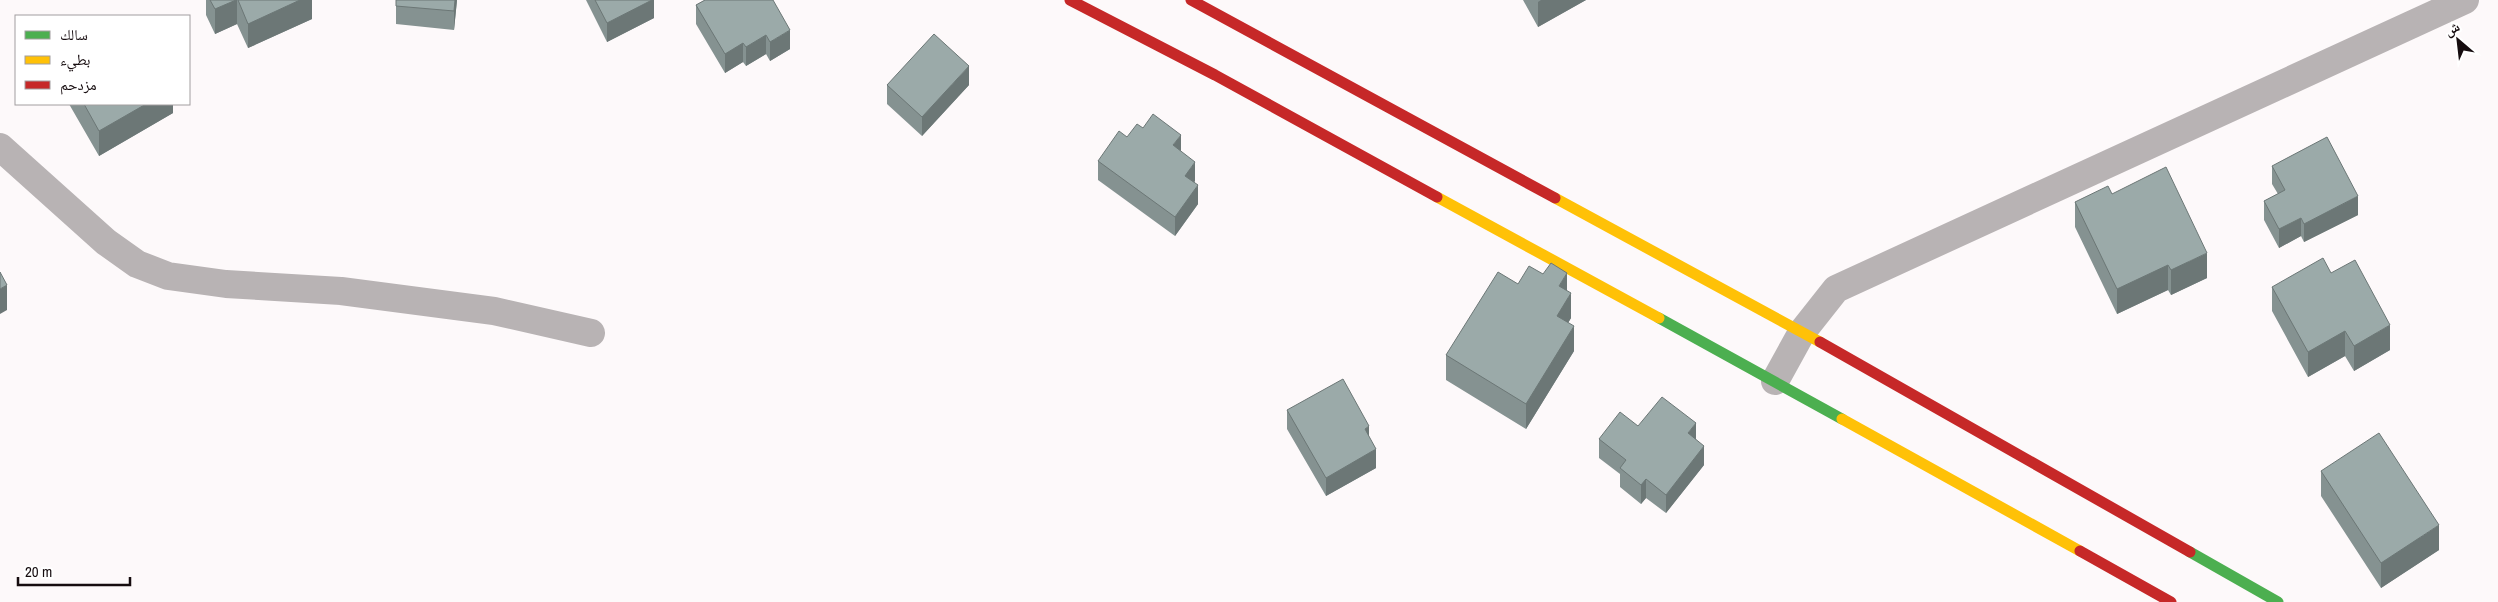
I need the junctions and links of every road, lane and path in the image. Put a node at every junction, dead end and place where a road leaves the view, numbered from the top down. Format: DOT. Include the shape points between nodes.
graph roads {
  1 [pos="1070,0"];
  2 [pos="1191,0"];
  3 [pos="2465,0"];
  4 [pos="0,147"];
  5 [pos="1802,332"];
  6 [pos="591,333"];
  7 [pos="1776,381"];
  8 [pos="2171,602"];
  9 [pos="2278,602"];
  1 -- 7 [label="main road" via="1176,53"];
  2 -- 5 [label="main road"];
  3 -- 5 [label="street" via="1836,289"];
  4 -- 6 [label="street" via="106,242 137,264 168,276 226,284 351,292 494,312"];
  5 -- 7 [label="street"];
  5 -- 9 [label="main road"];
  7 -- 8 [label="main road"];
}
